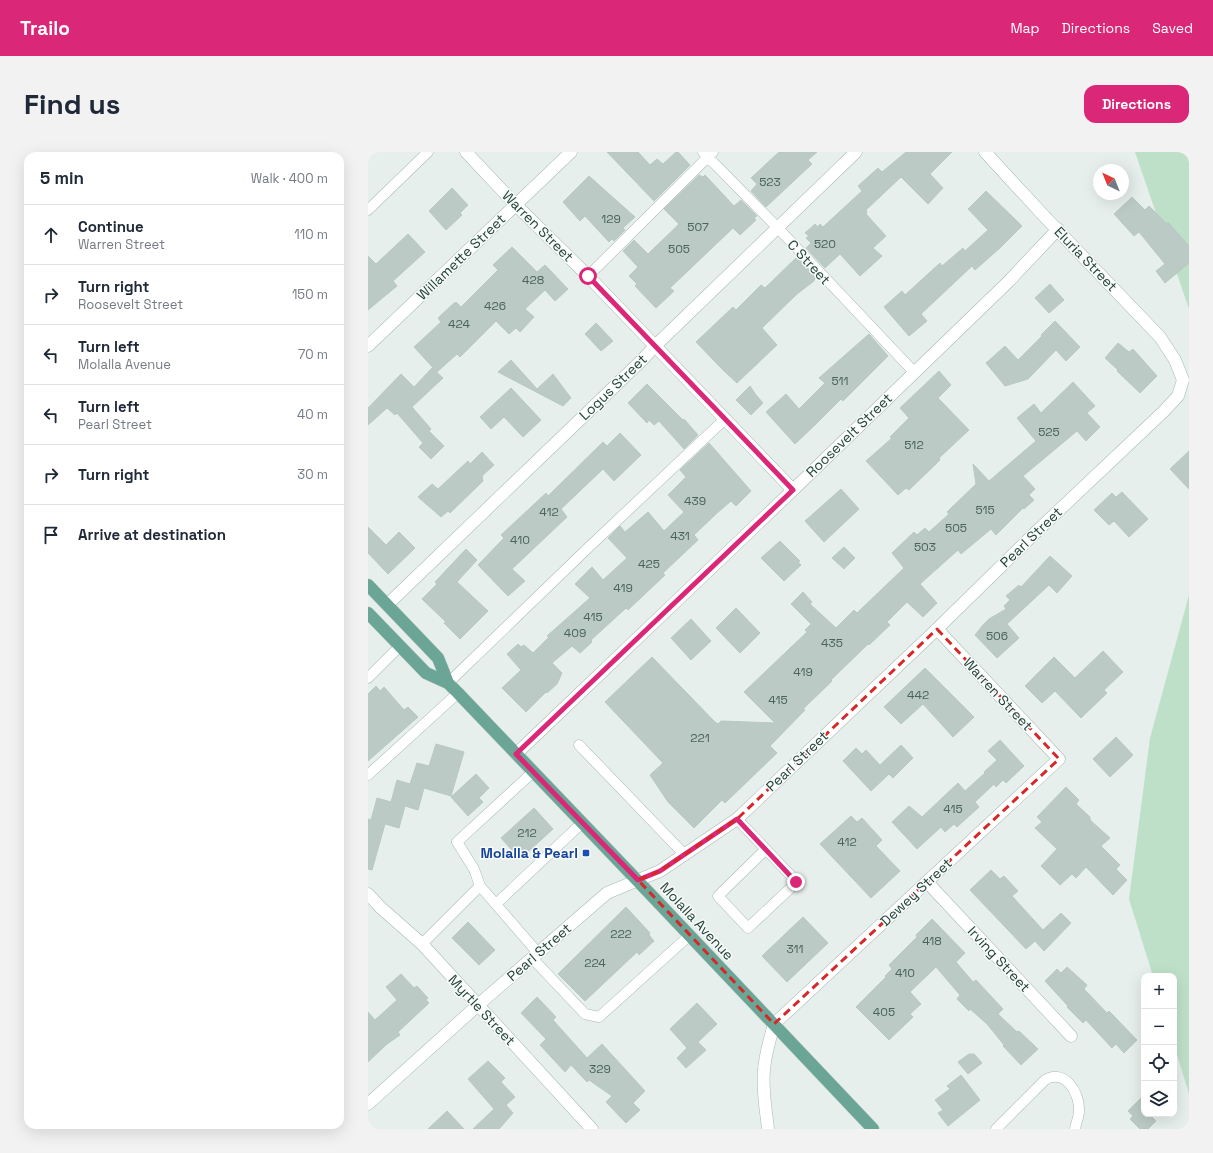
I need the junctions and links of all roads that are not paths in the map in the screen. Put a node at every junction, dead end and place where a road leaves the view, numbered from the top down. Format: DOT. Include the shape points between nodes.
graph roads {
  1 [pos="428,152"];
  2 [pos="466,152"];
  3 [pos="571,152"];
  4 [pos="856,152"];
  5 [pos="986,152"];
  6 [pos="708,154"];
  7 [pos="516,205"];
  8 [pos="368,210"];
  9 [pos="777,227"];
  10 [pos="1058,229"];
  11 [pos="588,276"];
  12 [pos="368,346"];
  13 [pos="655,346"];
  14 [pos="914,372"];
  15 [pos="1181,372"];
  16 [pos="725,419"];
  17 [pos="793,490"];
  18 [pos="368,585"];
  19 [pos="388,605"];
  20 [pos="368,613"];
  21 [pos="937,629"];
  22 [pos="400,646"];
  23 [pos="368,678"];
  24 [pos="448,683"];
  25 [pos="458,693"];
  26 [pos="579,745"];
  27 [pos="516,754"];
  28 [pos="1059,759"];
  29 [pos="533,772"];
  30 [pos="368,775"];
  31 [pos="737,819"];
  32 [pos="582,823"];
  33 [pos="765,850"];
  34 [pos="684,854"];
  35 [pos="638,880"];
  36 [pos="927,882"];
  37 [pos="480,886"];
  38 [pos="368,894"];
  39 [pos="496,904"];
  40 [pos="690,935"];
  41 [pos="422,944"];
  42 [pos="535,955"];
  43 [pos="478,1005"];
  44 [pos="774,1024"];
  45 [pos="1071,1036"];
  46 [pos="368,1104"];
  47 [pos="592,1129"];
  48 [pos="768,1129"];
  49 [pos="873,1129"];
  50 [pos="996,1129"];
  51 [pos="1075,1129"];
  1 -- 8 [label="lane"];
  2 -- 7 [label="street, Warren Street"];
  3 -- 7 [label="street, Willamette Street"];
  4 -- 9 [label="street, Logus Street"];
  5 -- 10 [label="street, Eluria Street"];
  6 -- 9 [label="lane, C Street"];
  6 -- 11 [label="lane"];
  7 -- 11 [label="street, Warren Street"];
  7 -- 12 [label="street, Willamette Street"];
  9 -- 13 [label="street, Logus Street"];
  9 -- 14 [label="lane, C Street"];
  10 -- 14 [label="street, Roosevelt Street" via="1008,282"];
  10 -- 15 [label="street, Eluria Street" via="1160,337"];
  11 -- 13 [label="street, Warren Street"];
  13 -- 16 [label="street, Warren Street"];
  13 -- 19 [label="street, Logus Street"];
  14 -- 17 [label="street, Roosevelt Street"];
  15 -- 21 [label="street, Pearl Street" via="1181,389 1171,404"];
  16 -- 17 [label="street, Warren Street"];
  16 -- 24 [label="lane"];
  17 -- 27 [label="street, Roosevelt Street"];
  18 -- 19 [label="main road, Molalla Avenue"];
  19 -- 24 [label="main road, Molalla Avenue" via="438,658"];
  20 -- 22 [label="main road, Molalla Avenue"];
  21 -- 28 [label="street, Warren Street"];
  21 -- 31 [label="street, Pearl Street"];
  22 -- 23 [label="lane"];
  22 -- 24 [label="main road, Molalla Avenue" via="426,673"];
  24 -- 25 [label="main road, Molalla Avenue"];
  25 -- 27 [label="main road, Molalla Avenue"];
  25 -- 30 [label="lane"];
  26 -- 34 [label="lane"];
  27 -- 29 [label="main road, Molalla Avenue"];
  28 -- 36 [label="street, Dewey Street"];
  29 -- 32 [label="main road, Molalla Avenue"];
  29 -- 37 [label="lane" via="457,842 474,869"];
  31 -- 33 [label="lane"];
  31 -- 34 [label="street, Pearl Street"];
  32 -- 35 [label="main road, Molalla Avenue"];
  32 -- 39 [label="lane"];
  33 -- 33 [label="lane" via="718,896 748,928 796,882"];
  34 -- 35 [label="street, Pearl Street" via="660,871"];
  35 -- 40 [label="main road, Molalla Avenue"];
  35 -- 42 [label="street, Pearl Street" via="608,893"];
  36 -- 44 [label="street, Dewey Street"];
  36 -- 45 [label="street, Irving Street"];
  37 -- 39 [label="lane"];
  37 -- 41 [label="lane"];
  38 -- 41 [label="street, Myrtle Street"];
  39 -- 42 [label="lane"];
  40 -- 42 [label="lane" via="599,1018 585,1014"];
  40 -- 44 [label="main road, Molalla Avenue"];
  41 -- 43 [label="street, Myrtle Street"];
  42 -- 43 [label="street, Pearl Street"];
  43 -- 46 [label="street, Pearl Street"];
  43 -- 47 [label="street, Myrtle Street"];
  44 -- 48 [label="street" via="764,1070 763,1088"];
  44 -- 49 [label="main road, Molalla Avenue"];
  50 -- 51 [label="lane" via="1045,1080 1060,1077 1072,1086 1077,1096 1079,1111"];
}
